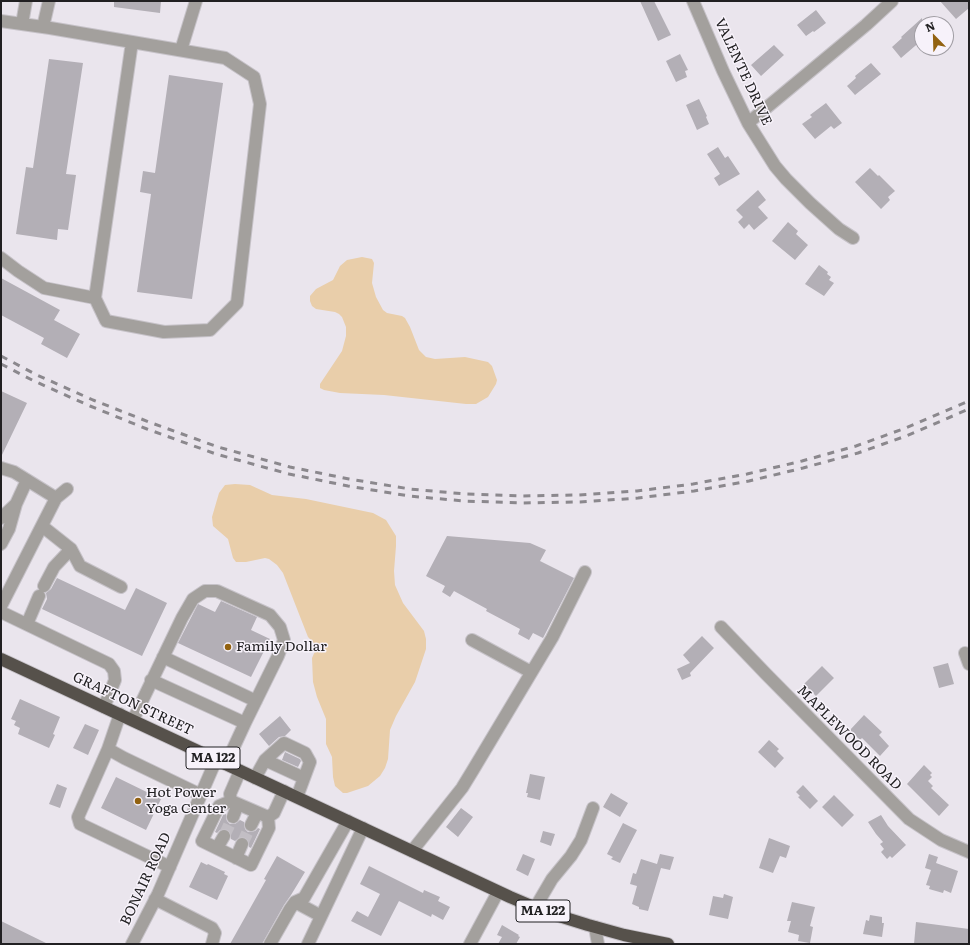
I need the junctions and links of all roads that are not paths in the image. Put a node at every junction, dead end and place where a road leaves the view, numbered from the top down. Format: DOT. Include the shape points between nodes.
graph roads {
  1 [pos="26,1"];
  2 [pos="49,1"];
  3 [pos="196,1"];
  4 [pos="693,1"];
  5 [pos="892,1"];
  6 [pos="1,21"];
  7 [pos="22,24"];
  8 [pos="43,27"];
  9 [pos="132,42"];
  10 [pos="182,50"];
  11 [pos="748,123"];
  12 [pos="853,238"];
  13 [pos="1,258"];
  14 [pos="95,298"];
  15 [pos="1,468"];
  16 [pos="27,480"];
  17 [pos="67,489"];
  18 [pos="56,498"];
  19 [pos="16,504"];
  20 [pos="1,518"];
  21 [pos="42,526"];
  22 [pos="1,544"];
  23 [pos="71,549"];
  24 [pos="585,572"];
  25 [pos="121,587"];
  26 [pos="1,606"];
  27 [pos="1,612"];
  28 [pos="27,624"];
  29 [pos="721,627"];
  30 [pos="472,640"];
  31 [pos="163,657"];
  32 [pos="1,659"];
  33 [pos="531,672"];
  34 [pos="151,680"];
  35 [pos="256,701"];
  36 [pos="104,707"];
  37 [pos="120,714"];
  38 [pos="133,720"];
  39 [pos="245,723"];
  40 [pos="108,749"];
  41 [pos="265,760"];
  42 [pos="221,762"];
  43 [pos="240,771"];
  44 [pos="255,778"];
  45 [pos="304,778"];
  46 [pos="284,791"];
  47 [pos="201,795"];
  48 [pos="297,797"];
  49 [pos="234,802"];
  50 [pos="593,808"];
  51 [pos="262,815"];
  52 [pos="233,817"];
  53 [pos="348,821"];
  54 [pos="251,825"];
  55 [pos="363,828"];
  56 [pos="224,836"];
  57 [pos="242,844"];
  58 [pos="217,848"];
  59 [pos="412,851"];
  60 [pos="969,852"];
  61 [pos="236,858"];
  62 [pos="170,867"];
  63 [pos="498,892"];
  64 [pos="155,899"];
  65 [pos="295,902"];
  66 [pos="535,908"];
  67 [pos="321,916"];
  68 [pos="594,927"];
  69 [pos="132,944"];
  70 [pos="212,944"];
  71 [pos="270,944"];
  72 [pos="308,944"];
  73 [pos="470,944"];
  74 [pos="598,944"];
  75 [pos="668,944"];
  1 -- 7 [label="street"];
  2 -- 8 [label="street"];
  3 -- 10 [label="street"];
  4 -- 11 [label="street, VALENTE DRIVE"];
  5 -- 11 [label="street"];
  6 -- 7 [label="street"];
  7 -- 8 [label="street"];
  8 -- 9 [label="street"];
  9 -- 10 [label="street"];
  9 -- 14 [label="street"];
  10 -- 14 [label="street" via="225,58 254,76 260,104 237,303 210,330 164,332 106,322"];
  11 -- 12 [label="street, VALENTE DRIVE" via="786,179 824,216"];
  13 -- 14 [label="street" via="44,288"];
  15 -- 16 [label="street"];
  16 -- 18 [label="street"];
  16 -- 19 [label="street"];
  17 -- 18 [label="street"];
  18 -- 21 [label="street"];
  19 -- 20 [label="street"];
  19 -- 22 [label="street" via="9,529"];
  21 -- 23 [label="street"];
  21 -- 26 [label="street"];
  23 -- 25 [label="street" via="80,566"];
  23 -- 28 [label="street" via="54,567"];
  24 -- 33 [label="street" via="552,638"];
  27 -- 28 [label="street"];
  28 -- 36 [label="street" via="109,664 114,670 115,680"];
  29 -- 60 [label="street, MAPLEWOOD ROAD" via="909,819 941,840"];
  30 -- 33 [label="street"];
  31 -- 34 [label="street"];
  31 -- 35 [label="street"];
  31 -- 35 [label="street, BONAIR ROAD" via="193,599 205,591 217,591 270,615 280,627 284,640"];
  32 -- 36 [label="highway, GRAFTON STREET / MA 122"];
  33 -- 59 [label="street" via="462,788"];
  34 -- 38 [label="street"];
  34 -- 39 [label="street"];
  35 -- 39 [label="street, BONAIR ROAD"];
  36 -- 37 [label="highway, GRAFTON STREET / MA 122"];
  37 -- 38 [label="highway, GRAFTON STREET / MA 122"];
  37 -- 40 [label="street"];
  38 -- 42 [label="highway, GRAFTON STREET / MA 122"];
  39 -- 42 [label="street, BONAIR ROAD"];
  40 -- 47 [label="street"];
  40 -- 62 [label="street" via="80,810 80,824"];
  41 -- 44 [label="street"];
  41 -- 45 [label="street"];
  41 -- 45 [label="street" via="284,743 291,746 304,753 310,762"];
  42 -- 43 [label="highway, GRAFTON STREET / MA 122"];
  42 -- 47 [label="street, BONAIR ROAD"];
  43 -- 44 [label="highway, GRAFTON STREET / MA 122"];
  43 -- 49 [label="street" via="230,794"];
  44 -- 46 [label="highway, GRAFTON STREET / MA 122"];
  45 -- 48 [label="street"];
  46 -- 48 [label="highway, GRAFTON STREET / MA 122"];
  46 -- 51 [label="street" via="274,813"];
  47 -- 62 [label="street, BONAIR ROAD"];
  48 -- 53 [label="highway, GRAFTON STREET / MA 122"];
  49 -- 51 [label="street"];
  49 -- 52 [label="street"];
  49 -- 58 [label="street" via="219,806 202,841"];
  50 -- 66 [label="street" via="581,840 552,879"];
  51 -- 54 [label="street"];
  51 -- 61 [label="street" via="269,828 251,865"];
  53 -- 55 [label="highway, GRAFTON STREET / MA 122"];
  53 -- 65 [label="street" via="304,898"];
  55 -- 59 [label="highway, GRAFTON STREET / MA 122"];
  55 -- 67 [label="street"];
  56 -- 58 [label="street"];
  57 -- 61 [label="street"];
  58 -- 61 [label="street"];
  59 -- 63 [label="highway, GRAFTON STREET / MA 122"];
  62 -- 64 [label="street, BONAIR ROAD"];
  63 -- 66 [label="highway, MA 122"];
  63 -- 73 [label="street"];
  64 -- 69 [label="street, BONAIR ROAD"];
  64 -- 70 [label="street" via="212,928 215,933"];
  65 -- 67 [label="street"];
  65 -- 71 [label="street"];
  66 -- 68 [label="highway, MA 122"];
  67 -- 72 [label="street"];
  68 -- 74 [label="street"];
  68 -- 75 [label="highway, MA 122"];
}
